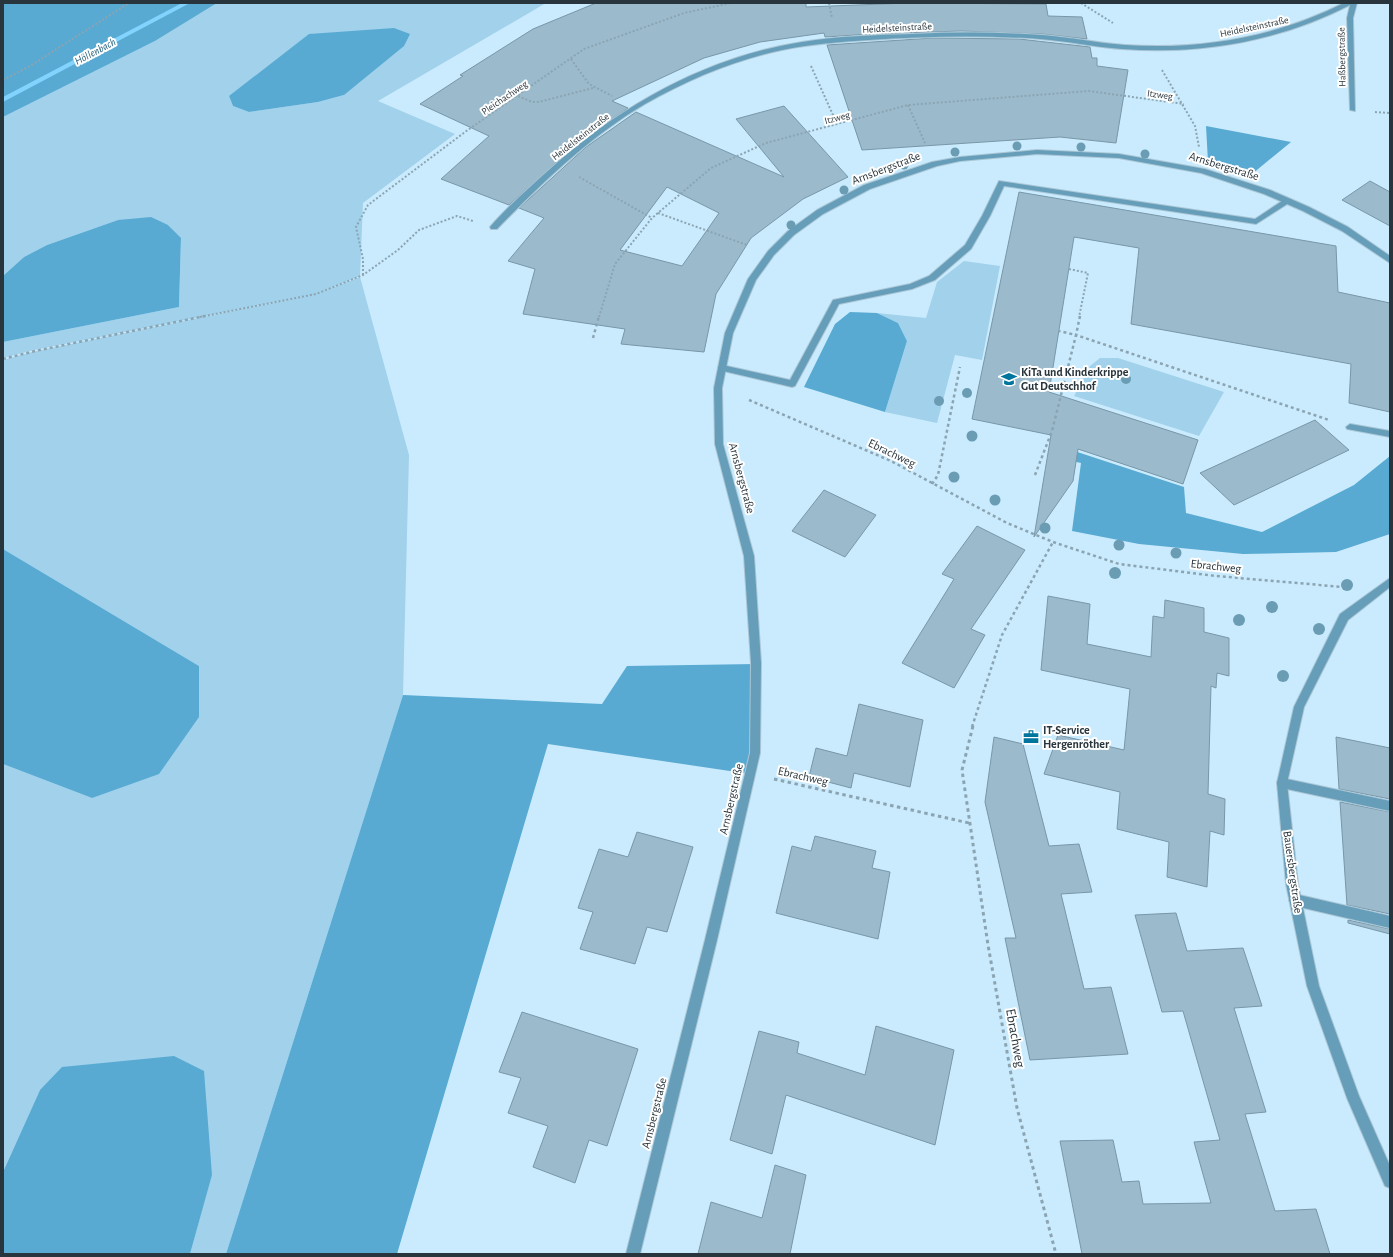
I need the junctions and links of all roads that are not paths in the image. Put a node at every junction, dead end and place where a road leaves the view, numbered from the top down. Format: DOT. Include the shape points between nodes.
graph roads {
  1 [pos="1349,3"];
  2 [pos="1354,3"];
  3 [pos="1353,110"];
  4 [pos="1288,201"];
  5 [pos="494,227"];
  6 [pos="1390,260"];
  7 [pos="722,368"];
  8 [pos="1350,427"];
  9 [pos="1390,434"];
  10 [pos="1390,582"];
  11 [pos="1282,783"];
  12 [pos="1390,806"];
  13 [pos="1295,900"];
  14 [pos="1390,922"];
  15 [pos="1390,1181"];
  16 [pos="632,1254"];
  1 -- 5 [label="street, Heidelsteinstraße" via="1302,26 1230,43 1148,48 1016,35 964,34 837,40 763,53 697,76 661,92 624,114 558,166"];
  2 -- 3 [label="street, Haßbergstraße" via="1350,18"];
  4 -- 6 [label="street, Arnsbergstraße" via="1345,229"];
  4 -- 7 [label="street, Arnsbergstraße" via="1202,171 1119,156 1037,152 960,159 935,164 867,187 820,212 791,232 770,253 752,279 729,334"];
  4 -- 7 [label="street" via="1256,222 1002,183 968,247 932,278 912,286 836,302 792,384"];
  7 -- 16 [label="street, Arnsbergstraße" via="718,388 719,444 749,556 756,663 755,752 711,940"];
  8 -- 9 [label="street"];
  10 -- 11 [label="street, Bauersbergstraße" via="1344,618 1299,707"];
  11 -- 12 [label="street"];
  11 -- 13 [label="street, Bauersbergstraße"];
  13 -- 14 [label="street"];
  13 -- 15 [label="street, Bauersbergstraße" via="1313,986 1352,1098"];
}
